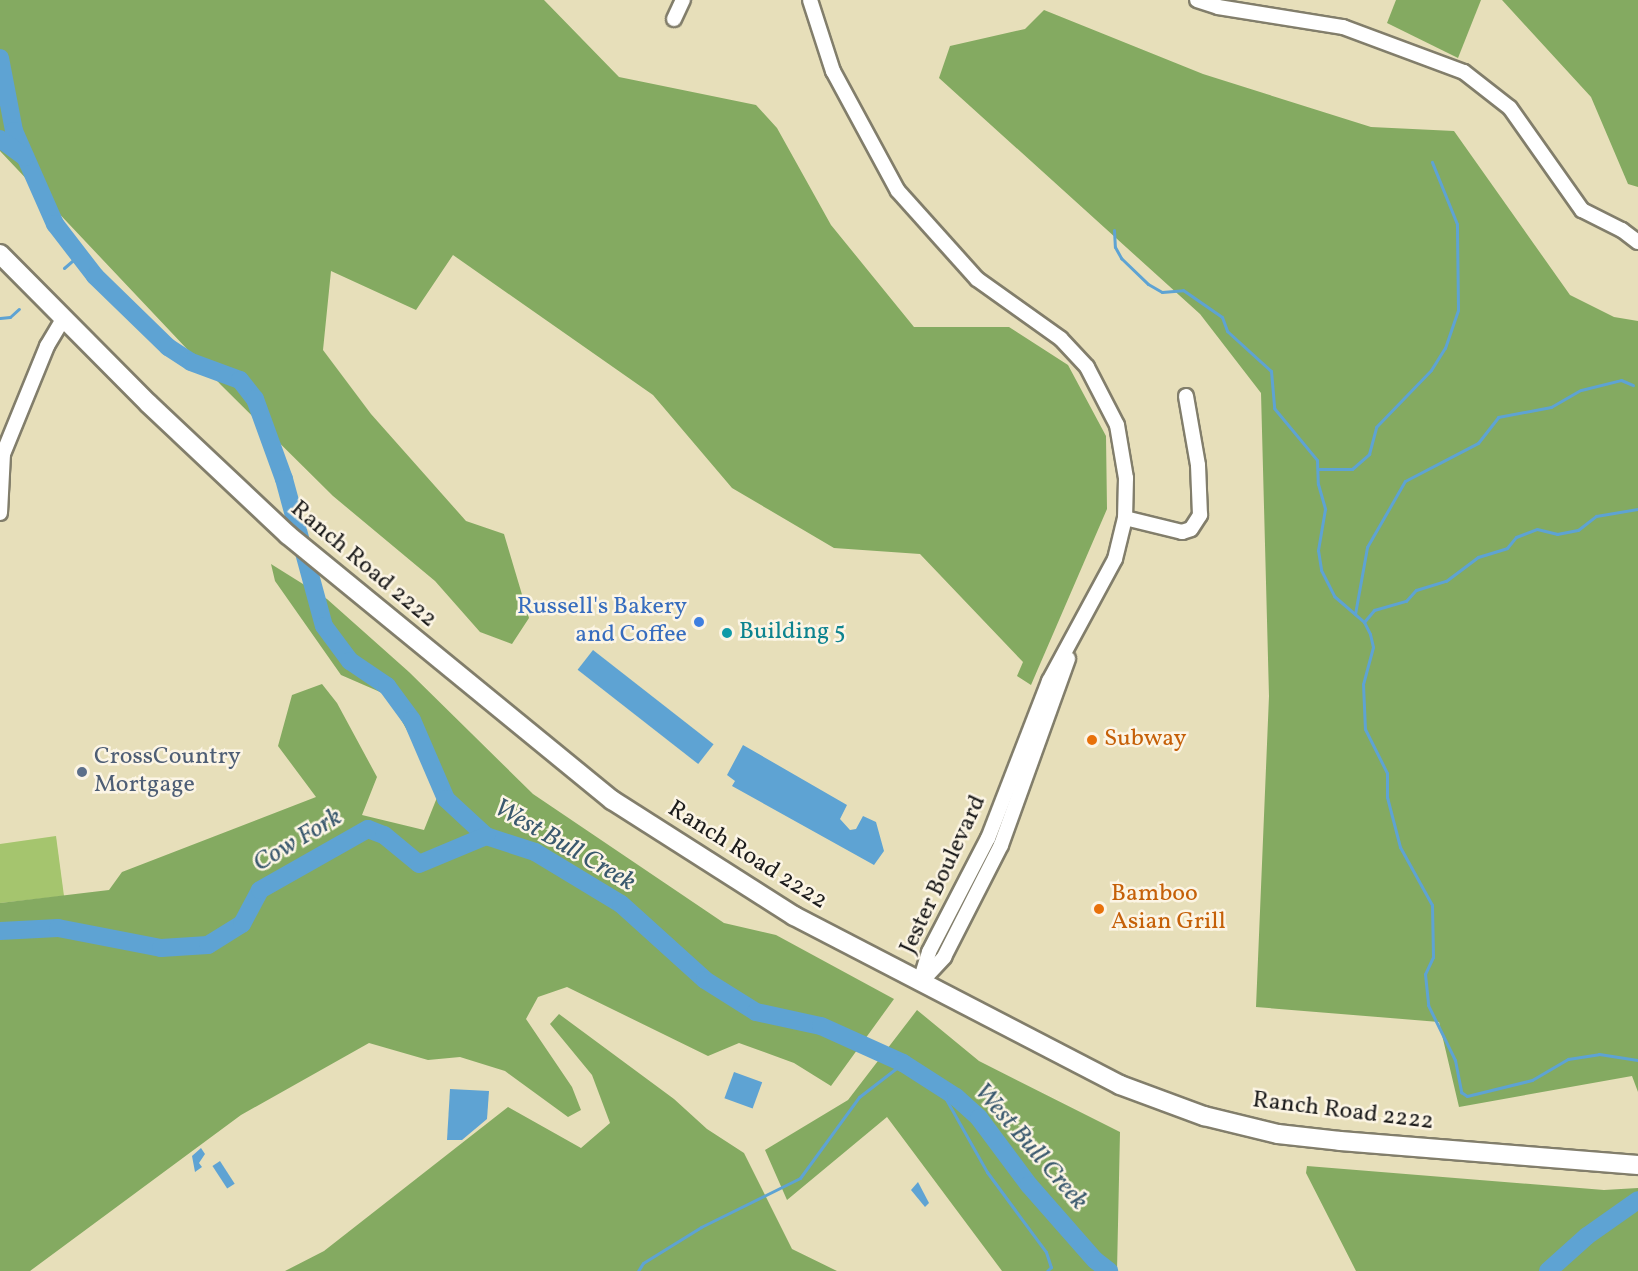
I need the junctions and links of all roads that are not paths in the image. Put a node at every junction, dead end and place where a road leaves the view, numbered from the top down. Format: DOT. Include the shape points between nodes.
graph roads {
  1 [pos="683,0"];
  2 [pos="810,0"];
  3 [pos="1197,0"];
  4 [pos="674,19"];
  5 [pos="1638,242"];
  6 [pos="0,254"];
  7 [pos="64,318"];
  8 [pos="1186,396"];
  9 [pos="0,513"];
  10 [pos="1125,518"];
  11 [pos="920,982"];
  12 [pos="1638,1165"];
  1 -- 4 [label="street"];
  2 -- 10 [label="street, Jester Boulevard" via="845,97 910,207 977,279 1074,352 1097,382 1117,425 1122,447"];
  3 -- 5 [label="street" via="1218,7 1343,27 1464,72 1509,108 1582,210"];
  6 -- 7 [label="main road, Ranch Road 2222"];
  7 -- 9 [label="street" via="47,346 3,454"];
  7 -- 11 [label="main road, Ranch Road 2222" via="149,405 288,535 612,800 748,889"];
  8 -- 10 [label="street" via="1198,465 1200,515 1191,529 1182,532"];
  10 -- 11 [label="street, Jester Boulevard" via="1115,559 1074,639 1042,742 1002,845 944,957"];
  11 -- 12 [label="main road, Ranch Road 2222" via="1120,1085 1204,1116 1278,1134 1340,1142"];
}
